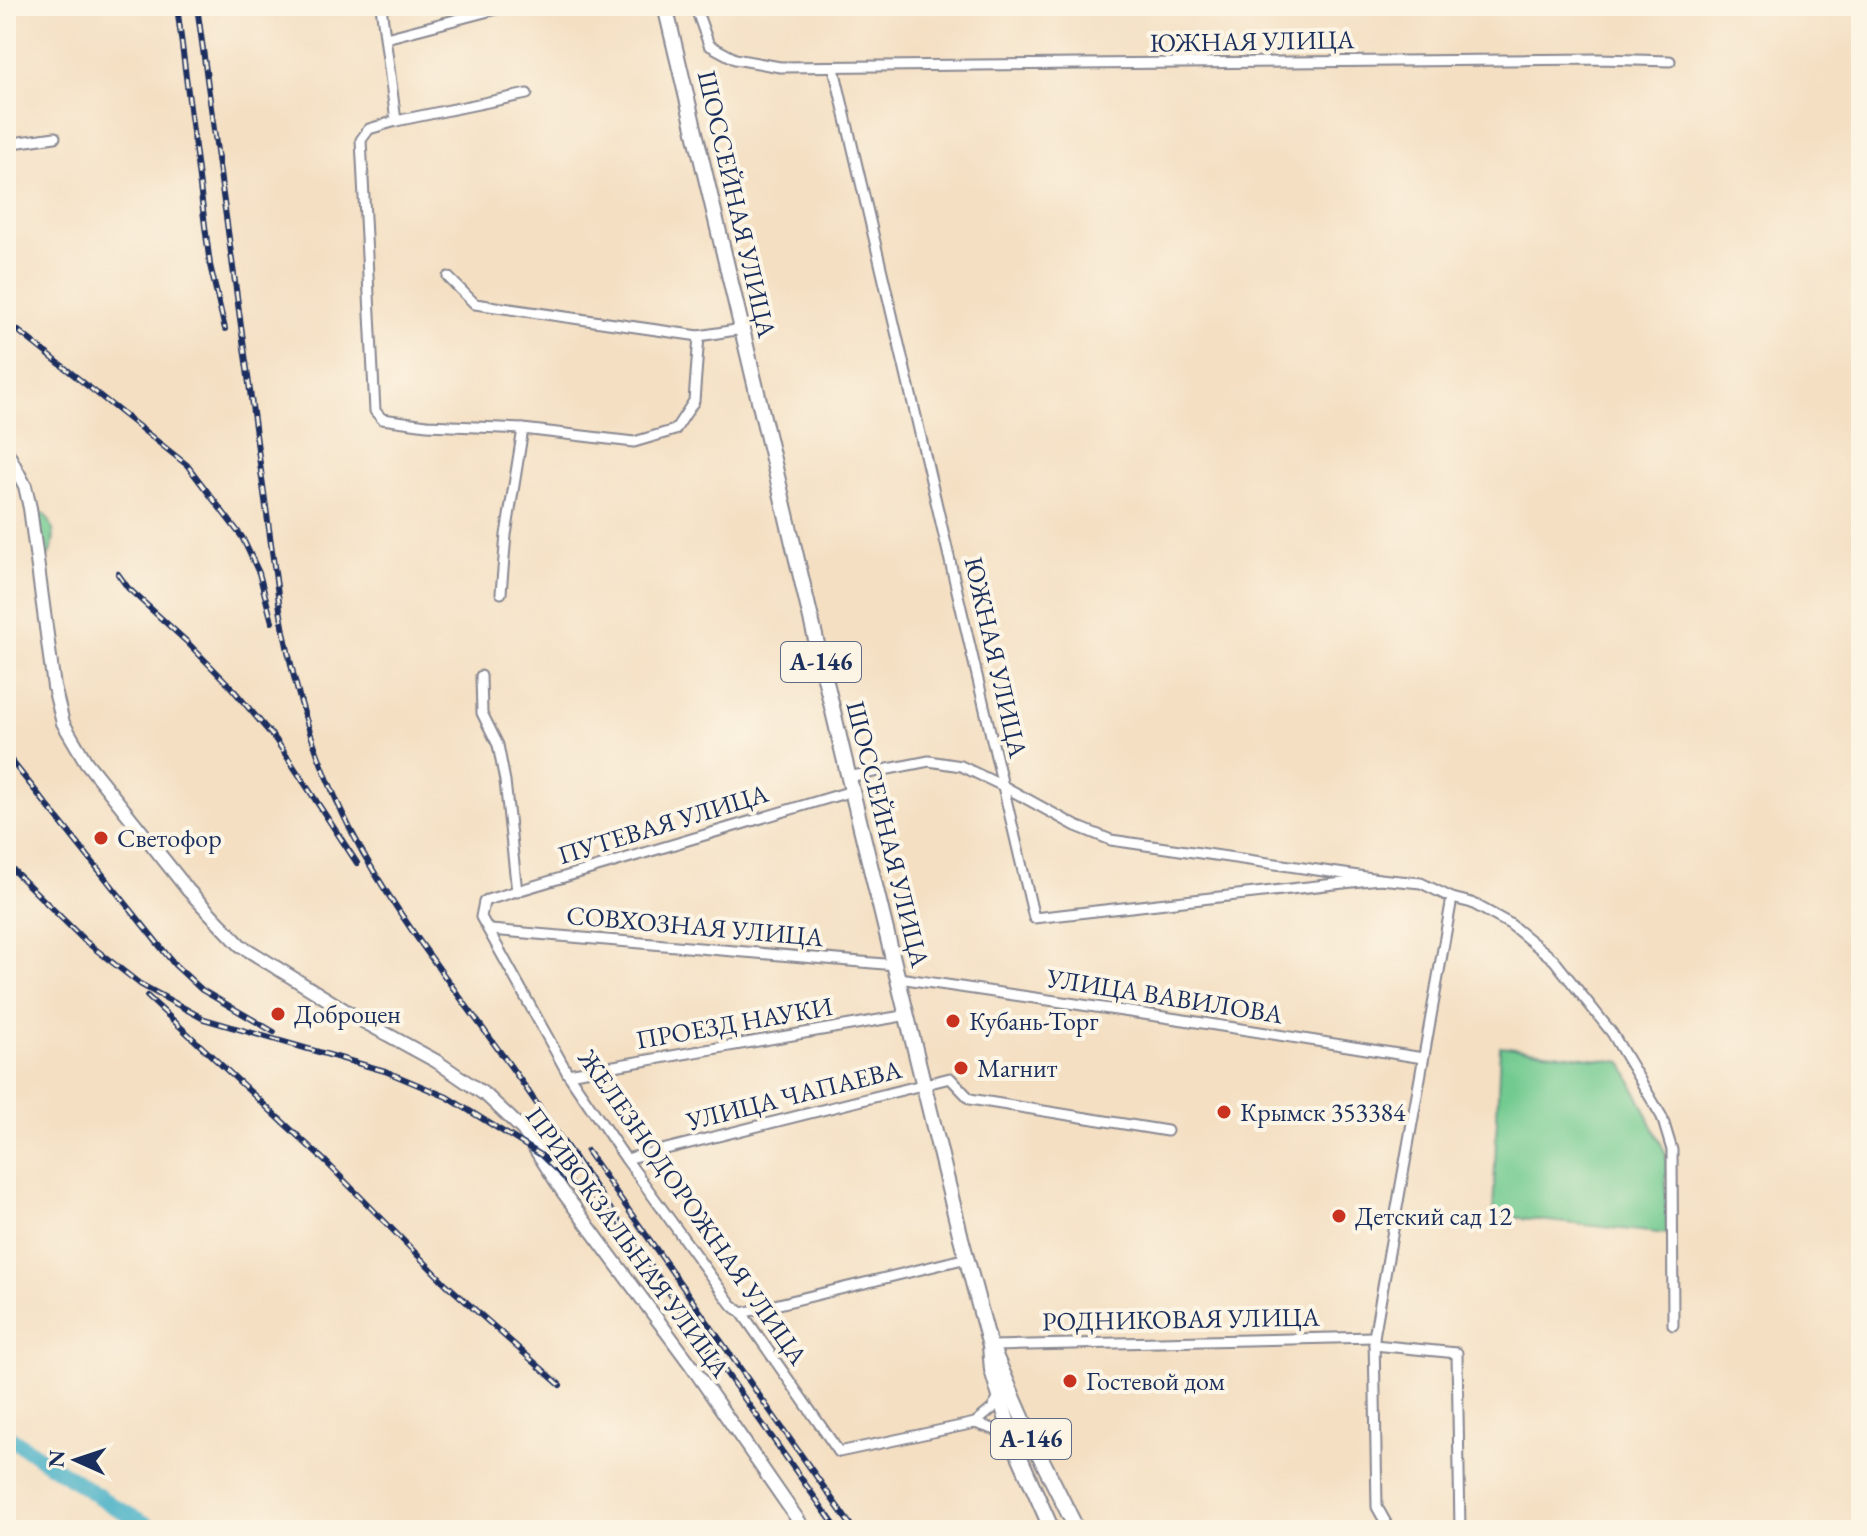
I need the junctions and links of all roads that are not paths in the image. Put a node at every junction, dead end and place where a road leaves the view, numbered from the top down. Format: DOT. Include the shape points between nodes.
graph roads {
  1 [pos="381,6"];
  2 [pos="508,6"];
  3 [pos="665,6"];
  4 [pos="695,6"];
  5 [pos="386,38"];
  6 [pos="1670,61"];
  7 [pos="834,68"];
  8 [pos="527,94"];
  9 [pos="396,121"];
  10 [pos="55,137"];
  11 [pos="6,144"];
  12 [pos="448,277"];
  13 [pos="742,329"];
  14 [pos="699,336"];
  15 [pos="523,429"];
  16 [pos="6,450"];
  17 [pos="501,593"];
  18 [pos="481,676"];
  19 [pos="850,784"];
  20 [pos="1005,787"];
  21 [pos="1379,879"];
  22 [pos="517,892"];
  23 [pos="1452,898"];
  24 [pos="487,900"];
  25 [pos="491,930"];
  26 [pos="897,972"];
  27 [pos="908,1015"];
  28 [pos="1423,1058"];
  29 [pos="568,1074"];
  30 [pos="925,1086"];
  31 [pos="1167,1131"];
  32 [pos="626,1159"];
  33 [pos="967,1258"];
  34 [pos="742,1313"];
  35 [pos="1673,1325"];
  36 [pos="1374,1341"];
  37 [pos="990,1346"];
  38 [pos="999,1398"];
  39 [pos="975,1423"];
  40 [pos="1014,1444"];
  41 [pos="805,1530"];
  42 [pos="1052,1530"];
  43 [pos="1077,1530"];
  44 [pos="1390,1530"];
  45 [pos="1460,1530"];
  1 -- 5 [label="street"];
  2 -- 5 [label="street"];
  3 -- 13 [label="highway, ШОССЕЙНАЯ УЛИЦА / А-146"];
  4 -- 7 [label="street, ЮЖНАЯ УЛИЦА" via="709,45 735,59"];
  5 -- 9 [label="street"];
  6 -- 7 [label="street, ЮЖНАЯ УЛИЦА"];
  7 -- 20 [label="street, ЮЖНАЯ УЛИЦА"];
  8 -- 9 [label="street"];
  9 -- 15 [label="street" via="369,129 361,140 375,411 382,419 427,425"];
  10 -- 11 [label="street"];
  12 -- 14 [label="street" via="475,304"];
  13 -- 14 [label="street"];
  13 -- 19 [label="highway, ШОССЕЙНАЯ УЛИЦА / А-146"];
  14 -- 15 [label="street" via="694,401 675,430 634,442"];
  15 -- 17 [label="street"];
  16 -- 41 [label="main road, ПРИВОКЗАЛЬНАЯ УЛИЦА" via="30,508 52,679 63,723 86,762 188,890 240,945 445,1067 523,1130"];
  18 -- 22 [label="street" via="482,713 498,745 505,781"];
  19 -- 20 [label="street, ПУТЕВАЯ УЛИЦА" via="929,761 961,766"];
  19 -- 22 [label="street, ПУТЕВАЯ УЛИЦА"];
  19 -- 26 [label="highway, ШОССЕЙНАЯ УЛИЦА / А-146"];
  20 -- 21 [label="street, ПУТЕВАЯ УЛИЦА" via="1111,840"];
  20 -- 21 [label="street, ЮЖНАЯ УЛИЦА" via="1034,918"];
  21 -- 23 [label="street" via="1421,883"];
  22 -- 24 [label="street, ПУТЕВАЯ УЛИЦА"];
  23 -- 28 [label="street"];
  23 -- 35 [label="street" via="1510,924 1554,960 1612,1033 1662,1117 1672,1150"];
  24 -- 25 [label="street, ЖЕЛЕЗНОДОРОЖНАЯ УЛИЦА" via="481,917"];
  25 -- 26 [label="street, СОВХОЗНАЯ УЛИЦА"];
  25 -- 29 [label="street, ЖЕЛЕЗНОДОРОЖНАЯ УЛИЦА"];
  26 -- 27 [label="highway, ШОССЕЙНАЯ УЛИЦА / А-146"];
  26 -- 28 [label="street, УЛИЦА ВАВИЛОВА"];
  27 -- 29 [label="street, ПРОЕЗД НАУКИ"];
  27 -- 30 [label="highway, ШОССЕЙНАЯ УЛИЦА / А-146"];
  28 -- 36 [label="street"];
  29 -- 32 [label="street, ЖЕЛЕЗНОДОРОЖНАЯ УЛИЦА"];
  30 -- 31 [label="street, УЛИЦА ЧАПАЕВА" via="950,1078 970,1099"];
  30 -- 32 [label="street, УЛИЦА ЧАПАЕВА"];
  30 -- 33 [label="highway, ШОССЕЙНАЯ УЛИЦА / А-146"];
  32 -- 34 [label="street, ЖЕЛЕЗНОДОРОЖНАЯ УЛИЦА"];
  33 -- 34 [label="street"];
  33 -- 37 [label="highway, ШОССЕЙНАЯ УЛИЦА / А-146"];
  34 -- 39 [label="street, ЖЕЛЕЗНОДОРОЖНАЯ УЛИЦА" via="839,1452"];
  36 -- 37 [label="street, РОДНИКОВАЯ УЛИЦА"];
  36 -- 44 [label="street" via="1377,1507"];
  36 -- 45 [label="street, РОДНИКОВАЯ УЛИЦА" via="1457,1353"];
  37 -- 38 [label="highway, А-146"];
  37 -- 43 [label="highway, А-146"];
  38 -- 39 [label="street"];
  38 -- 40 [label="highway, А-146"];
  39 -- 40 [label="street" via="1002,1432"];
  40 -- 42 [label="highway, А-146"];
}
